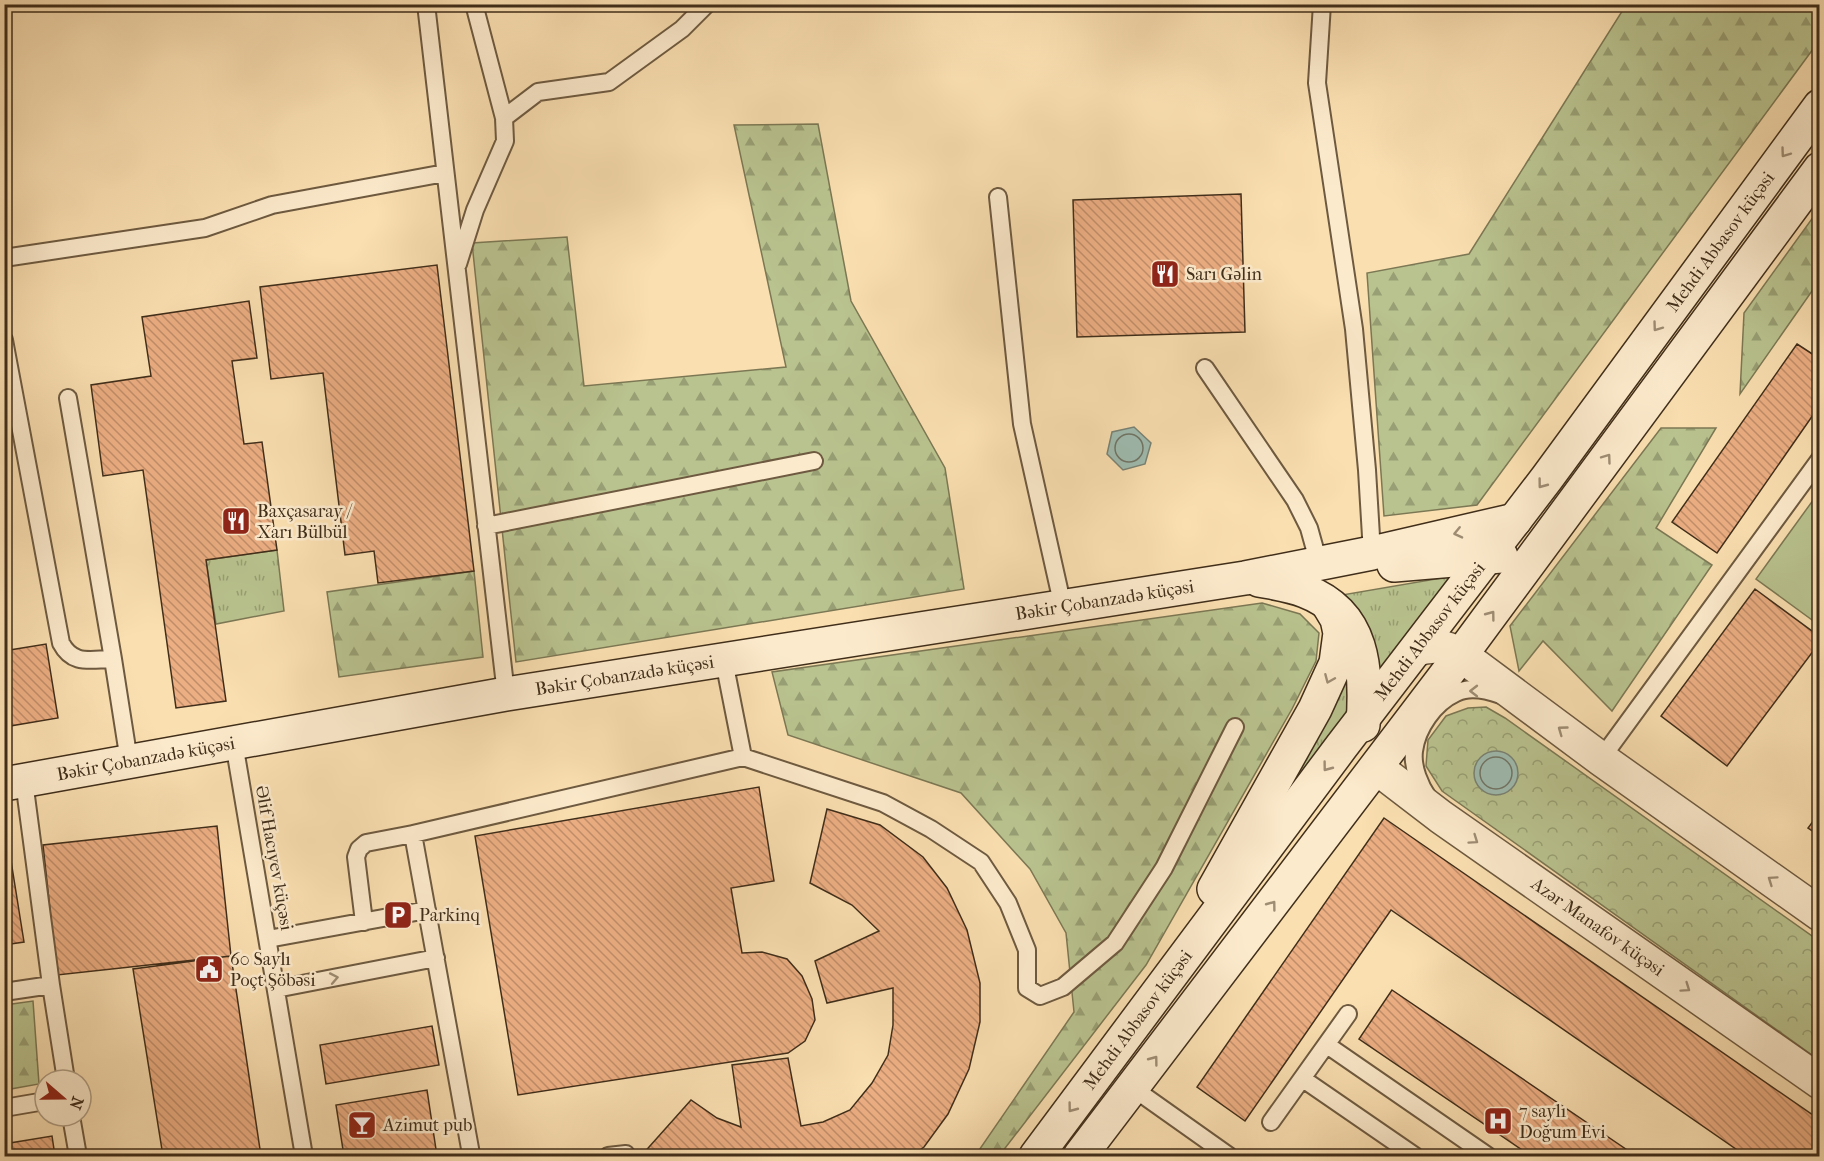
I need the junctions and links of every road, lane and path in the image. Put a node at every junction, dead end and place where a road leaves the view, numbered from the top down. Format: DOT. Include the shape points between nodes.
graph roads {
  1 [pos="426,4"];
  2 [pos="474,4"];
  3 [pos="707,4"];
  4 [pos="1322,4"];
  5 [pos="1820,106"];
  6 [pos="504,118"];
  7 [pos="1820,169"];
  8 [pos="445,173"];
  9 [pos="998,197"];
  10 [pos="4,258"];
  11 [pos="456,271"];
  12 [pos="4,340"];
  13 [pos="1206,368"];
  14 [pos="68,398"];
  15 [pos="1820,459"];
  16 [pos="814,461"];
  17 [pos="1515,520"];
  18 [pos="486,526"];
  19 [pos="1372,553"];
  20 [pos="1536,554"];
  21 [pos="1486,558"];
  22 [pos="1319,564"];
  23 [pos="1245,578"];
  24 [pos="1329,604"];
  25 [pos="1062,607"];
  26 [pos="1417,649"];
  27 [pos="1461,655"];
  28 [pos="113,658"];
  29 [pos="724,661"];
  30 [pos="506,694"];
  31 [pos="1530,706"];
  32 [pos="1364,719"];
  33 [pos="1235,727"];
  34 [pos="234,743"];
  35 [pos="743,757"];
  36 [pos="1601,759"];
  37 [pos="129,761"];
  38 [pos="1377,768"];
  39 [pos="14,782"];
  40 [pos="1441,817"];
  41 [pos="413,834"];
  42 [pos="427,910"];
  43 [pos="1820,914"];
  44 [pos="364,922"];
  45 [pos="268,939"];
  46 [pos="436,958"];
  47 [pos="51,985"];
  48 [pos="276,989"];
  49 [pos="4,992"];
  50 [pos="1148,1007"];
  51 [pos="1348,1014"];
  52 [pos="1327,1045"];
  53 [pos="64,1068"];
  54 [pos="1303,1079"];
  55 [pos="1820,1082"];
  56 [pos="1132,1088"];
  57 [pos="33,1103"];
  58 [pos="4,1108"];
  59 [pos="1271,1122"];
  60 [pos="73,1128"];
  61 [pos="626,1154"];
  62 [pos="78,1156"];
  63 [pos="304,1156"];
  64 [pos="474,1156"];
  65 [pos="608,1156"];
  66 [pos="1036,1156"];
  67 [pos="1080,1156"];
  68 [pos="1229,1156"];
  69 [pos="1415,1156"];
  70 [pos="1488,1156"];
  1 -- 8 [label="lane"];
  2 -- 6 [label="lane"];
  3 -- 6 [label="lane" via="682,29 609,82 538,92"];
  4 -- 19 [label="lane" via="1317,82 1354,329"];
  5 -- 17 [label="street, Mehdi Abbasov küçəsi, one-way"];
  6 -- 11 [label="lane" via="505,141 475,210"];
  20 -- 7 [label="street, Mehdi Abbasov küçəsi, one-way"];
  8 -- 10 [label="lane" via="272,205 205,228"];
  8 -- 11 [label="lane"];
  9 -- 25 [label="lane" via="1022,424"];
  11 -- 18 [label="lane"];
  12 -- 28 [label="lane" via="61,643 67,654 78,659"];
  13 -- 22 [label="lane" via="1295,500 1309,528"];
  14 -- 28 [label="lane"];
  15 -- 36 [label="lane"];
  16 -- 18 [label="lane"];
  17 -- 19 [label="street, one-way"];
  17 -- 21 [label="street, Mehdi Abbasov küçəsi"];
  18 -- 30 [label="lane"];
  19 -- 22 [label="street"];
  20 -- 21 [label="street"];
  27 -- 20 [label="street, Mehdi Abbasov küçəsi, one-way"];
  21 -- 23 [label="street"];
  21 -- 26 [label="street, Mehdi Abbasov küçəsi"];
  22 -- 23 [label="street"];
  23 -- 24 [label="street" via="1305,591"];
  23 -- 25 [label="street, Bəkir Çobanzadə küçəsi"];
  24 -- 32 [label="street" via="1352,629 1359,644 1365,684"];
  24 -- 50 [label="street, one-way" via="1340,633 1336,663 1327,685"];
  25 -- 29 [label="street, Bəkir Çobanzadə küçəsi"];
  26 -- 27 [label="street" via="1433,645"];
  26 -- 32 [label="street, Mehdi Abbasov küçəsi"];
  27 -- 31 [label="street"];
  27 -- 38 [label="street, Mehdi Abbasov küçəsi"];
  28 -- 37 [label="lane"];
  29 -- 30 [label="street, Bəkir Çobanzadə küçəsi"];
  29 -- 35 [label="lane"];
  30 -- 34 [label="street, Bəkir Çobanzadə küçəsi"];
  36 -- 31 [label="street, one-way"];
  31 -- 40 [label="lane, one-way" via="1476,689 1457,692 1429,715 1414,753 1423,789"];
  32 -- 38 [label="street" via="1364,748"];
  32 -- 50 [label="street, Mehdi Abbasov küçəsi, one-way"];
  33 -- 35 [label="lane" via="1164,868 1115,943 1063,987 1040,996 1028,988 1027,950 1008,903 981,862 883,803"];
  34 -- 37 [label="street, Bəkir Çobanzadə küçəsi"];
  34 -- 45 [label="lane, Əlif Hacıyev küçəsi"];
  35 -- 41 [label="lane"];
  43 -- 36 [label="street, one-way"];
  37 -- 39 [label="street, Bəkir Çobanzadə küçəsi"];
  38 -- 40 [label="street, Azər Manafov küçəsi"];
  56 -- 38 [label="street, Mehdi Abbasov küçəsi, one-way"];
  39 -- 47 [label="lane"];
  40 -- 55 [label="street, Azər Manafov küçəsi, one-way"];
  41 -- 42 [label="lane"];
  41 -- 44 [label="lane" via="366,843 359,849 356,857"];
  42 -- 44 [label="lane"];
  42 -- 46 [label="lane"];
  44 -- 45 [label="lane"];
  45 -- 48 [label="lane, Əlif Hacıyev küçəsi"];
  48 -- 46 [label="lane, one-way"];
  46 -- 64 [label="lane"];
  47 -- 49 [label="lane"];
  47 -- 53 [label="lane"];
  48 -- 63 [label="lane, Əlif Hacıyev küçəsi"];
  50 -- 66 [label="street, Mehdi Abbasov küçəsi, one-way"];
  51 -- 52 [label="lane"];
  52 -- 54 [label="lane"];
  52 -- 70 [label="lane"];
  54 -- 59 [label="lane"];
  54 -- 69 [label="lane"];
  56 -- 67 [label="street, Mehdi Abbasov küçəsi"];
  56 -- 68 [label="lane"];
  57 -- 58 [label="lane"];
  60 -- 62 [label="lane"];
  61 -- 65 [label="lane"];
}
